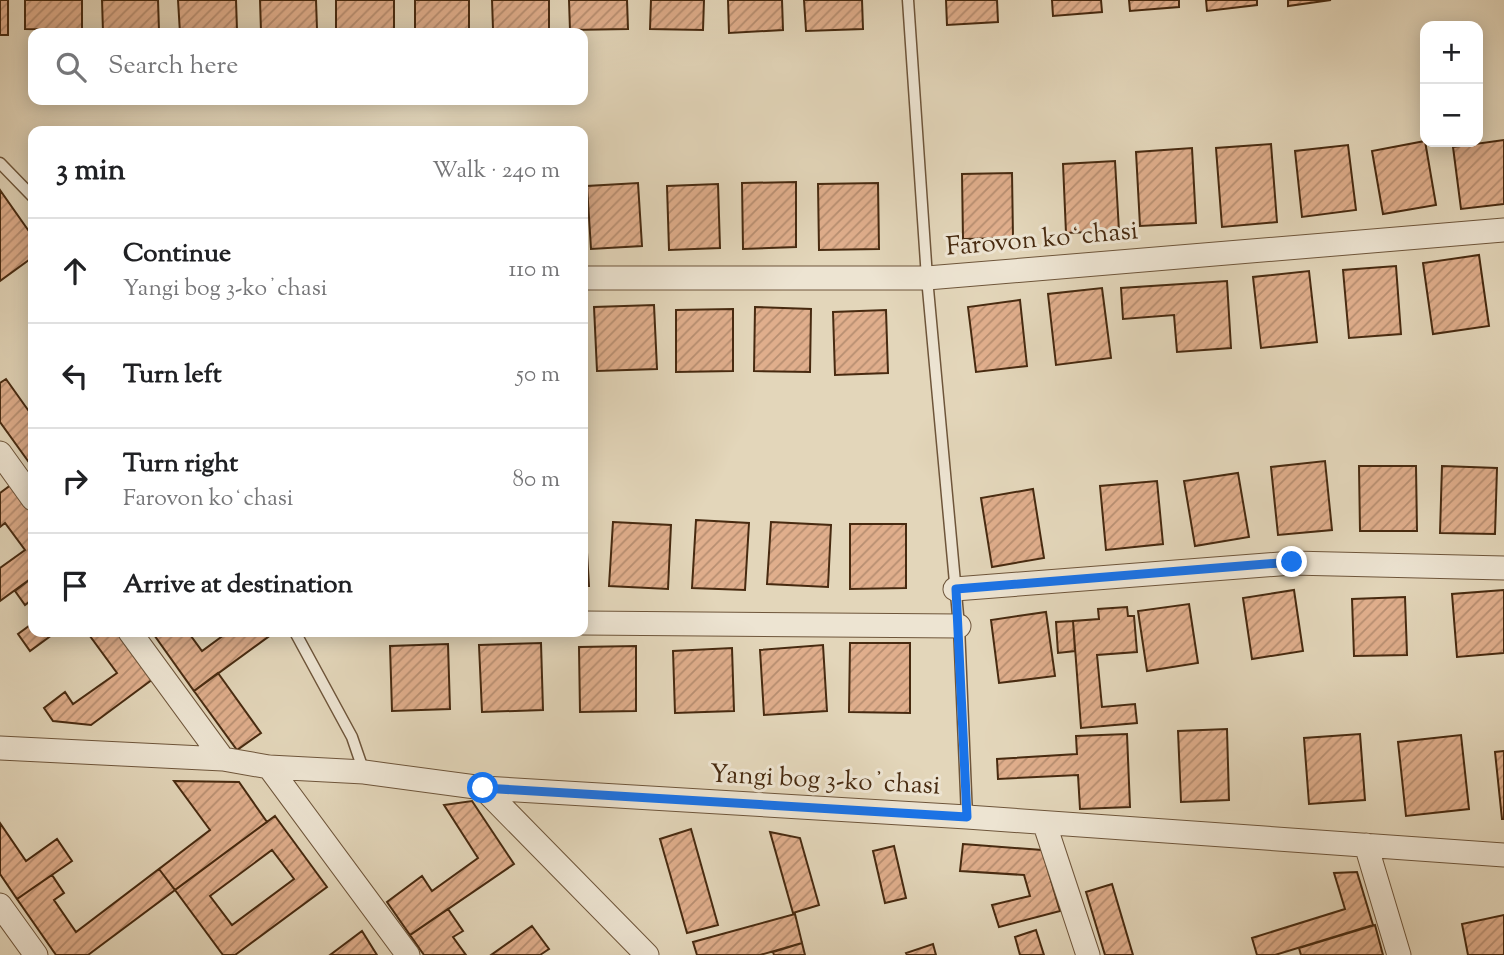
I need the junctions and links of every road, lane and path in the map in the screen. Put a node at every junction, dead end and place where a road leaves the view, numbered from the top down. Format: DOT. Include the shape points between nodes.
graph roads {
  1 [pos="908,0"];
  2 [pos="0,163"];
  3 [pos="28,192"];
  4 [pos="1504,230"];
  5 [pos="588,278"];
  6 [pos="927,278"];
  7 [pos="0,453"];
  8 [pos="28,492"];
  9 [pos="1504,568"];
  10 [pos="956,589"];
  11 [pos="588,623"];
  12 [pos="959,626"];
  13 [pos="134,637"];
  14 [pos="298,637"];
  15 [pos="0,748"];
  16 [pos="223,759"];
  17 [pos="269,767"];
  18 [pos="364,772"];
  19 [pos="483,788"];
  20 [pos="967,817"];
  21 [pos="1045,825"];
  22 [pos="1366,845"];
  23 [pos="1504,855"];
  24 [pos="0,905"];
  25 [pos="36,955"];
  26 [pos="408,955"];
  27 [pos="647,955"];
  28 [pos="1088,955"];
  29 [pos="1399,955"];
  1 -- 6 [label="lane"];
  2 -- 3 [label="lane"];
  4 -- 6 [label="street, Farovon koʻchasi"];
  5 -- 6 [label="street, Farovon koʻchasi"];
  6 -- 10 [label="lane"];
  7 -- 8 [label="street"];
  9 -- 10 [label="street" via="1292,562"];
  10 -- 12 [label="lane"];
  11 -- 12 [label="street"];
  12 -- 20 [label="lane"];
  13 -- 16 [label="street"];
  14 -- 18 [label="lane" via="352,737"];
  15 -- 16 [label="street, Yangi bog 3-koʼchasi"];
  16 -- 17 [label="street, Yangi bog 3-koʼchasi"];
  17 -- 18 [label="street, Yangi bog 3-koʼchasi"];
  17 -- 26 [label="street"];
  18 -- 19 [label="street, Yangi bog 3-koʼchasi"];
  19 -- 20 [label="street, Yangi bog 3-koʼchasi"];
  19 -- 27 [label="street"];
  20 -- 21 [label="street, Yangi bog 3-koʼchasi"];
  21 -- 22 [label="street, Yangi bog 3-koʼchasi"];
  21 -- 28 [label="street"];
  22 -- 23 [label="street, Yangi bog 3-koʼchasi"];
  22 -- 29 [label="street"];
  24 -- 25 [label="street"];
}
